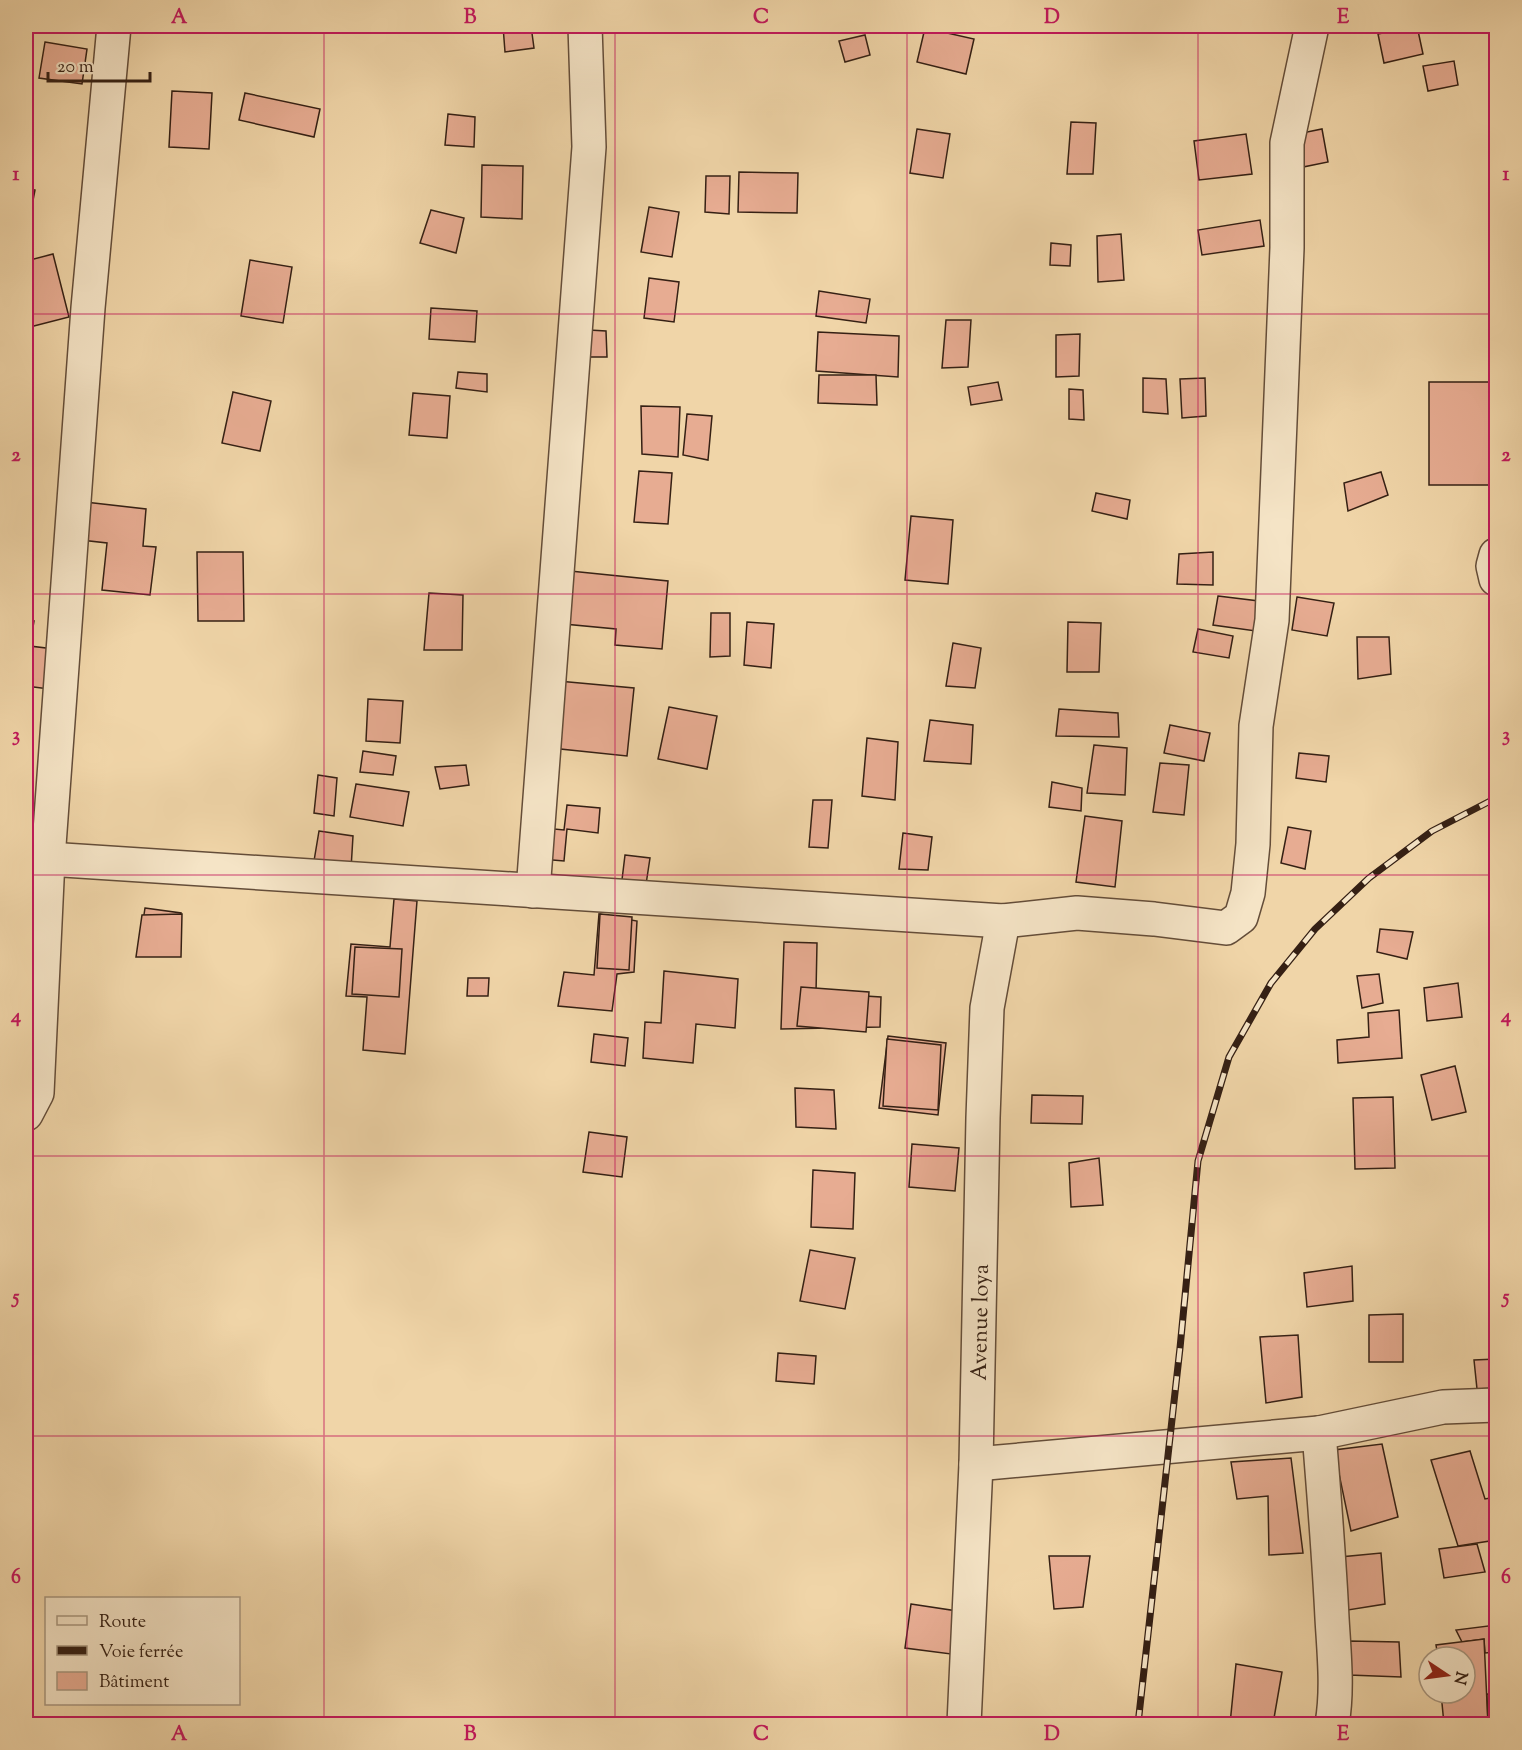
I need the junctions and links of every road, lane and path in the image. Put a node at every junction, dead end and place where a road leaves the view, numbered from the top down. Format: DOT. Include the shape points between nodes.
graph roads {
  1 [pos="114,26"];
  2 [pos="585,26"];
  3 [pos="1312,26"];
  4 [pos="1497,555"];
  5 [pos="1497,579"];
  6 [pos="37,858"];
  7 [pos="533,891"];
  8 [pos="1003,921"];
  9 [pos="26,1114"];
  10 [pos="1497,1405"];
  11 [pos="1319,1433"];
  12 [pos="976,1464"];
  13 [pos="964,1725"];
  14 [pos="1332,1725"];
  1 -- 6 [label="street"];
  2 -- 7 [label="street" via="589,147"];
  3 -- 8 [label="street" via="1287,142 1287,248 1272,620 1256,726 1253,844 1248,893 1241,917 1226,927 1077,913"];
  4 -- 5 [label="street" via="1493,566"];
  6 -- 7 [label="street"];
  6 -- 9 [label="street" via="37,1093"];
  7 -- 8 [label="street"];
  8 -- 12 [label="street, Avenue loya" via="987,1008"];
  10 -- 11 [label="street" via="1443,1407"];
  11 -- 12 [label="street"];
  11 -- 14 [label="street" via="1333,1642"];
  12 -- 13 [label="street, Avenue loya"];
}
